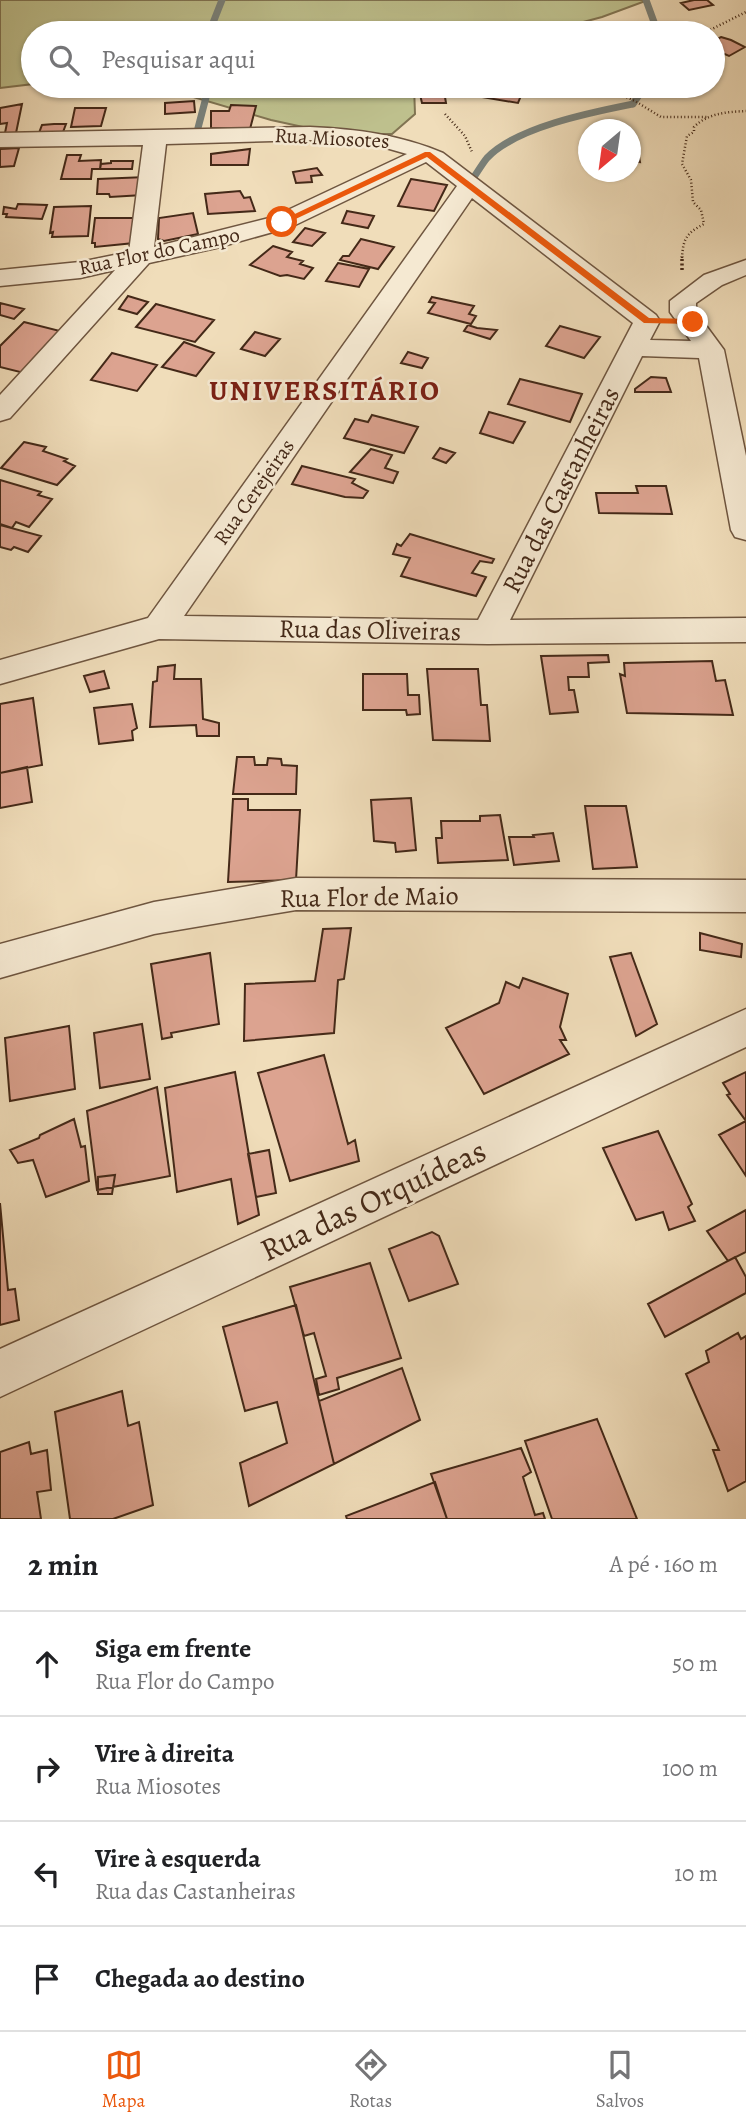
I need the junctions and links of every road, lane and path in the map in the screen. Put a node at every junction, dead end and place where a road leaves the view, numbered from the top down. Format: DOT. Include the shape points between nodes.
graph roads {
  1 [pos="746,12"];
  2 [pos="725,22"];
  3 [pos="624,98"];
  4 [pos="746,111"];
  5 [pos="708,117"];
  6 [pos="155,138"];
  7 [pos="0,140"];
  8 [pos="428,153"];
  9 [pos="470,184"];
  10 [pos="141,257"];
  11 [pos="746,267"];
  12 [pos="0,278"];
  13 [pos="688,312"];
  14 [pos="647,321"];
  15 [pos="633,348"];
  16 [pos="711,350"];
  17 [pos="0,412"];
  18 [pos="746,530"];
  19 [pos="159,627"];
  20 [pos="746,630"];
  21 [pos="488,632"];
  22 [pos="0,672"];
  23 [pos="746,896"];
  24 [pos="0,961"];
  25 [pos="746,1027"];
  26 [pos="0,1373"];
  1 -- 2 [label="path"];
  3 -- 5 [label="path" via="661,117"];
  4 -- 5 [label="path"];
  5 -- 13 [label="path" via="687,136 682,157 691,180 692,202 701,211 704,225 683,240 679,292"];
  6 -- 7 [label="street, Rua Miosotes"];
  6 -- 8 [label="street, Rua Miosotes" via="363,136"];
  6 -- 10 [label="street"];
  8 -- 9 [label="street, Rua Miosotes"];
  8 -- 10 [label="street, Rua Flor do Campo" via="282,222"];
  9 -- 14 [label="street, Rua Miosotes"];
  9 -- 19 [label="street, Rua Cerejeiras"];
  10 -- 12 [label="street, Rua Flor do Campo" via="80,270"];
  10 -- 17 [label="street"];
  11 -- 13 [label="street" via="725,272 701,286"];
  13 -- 14 [label="street"];
  13 -- 16 [label="street"];
  14 -- 15 [label="street, Rua das Castanheiras"];
  15 -- 16 [label="street"];
  15 -- 21 [label="street, Rua das Castanheiras"];
  16 -- 18 [label="street"];
  19 -- 21 [label="street, Rua das Oliveiras"];
  19 -- 22 [label="street, Rua das Oliveiras"];
  20 -- 21 [label="street, Rua das Oliveiras"];
  23 -- 24 [label="street, Rua Flor de Maio" via="296,894 154,918"];
  25 -- 26 [label="street, Rua das Orquídeas"];
}
